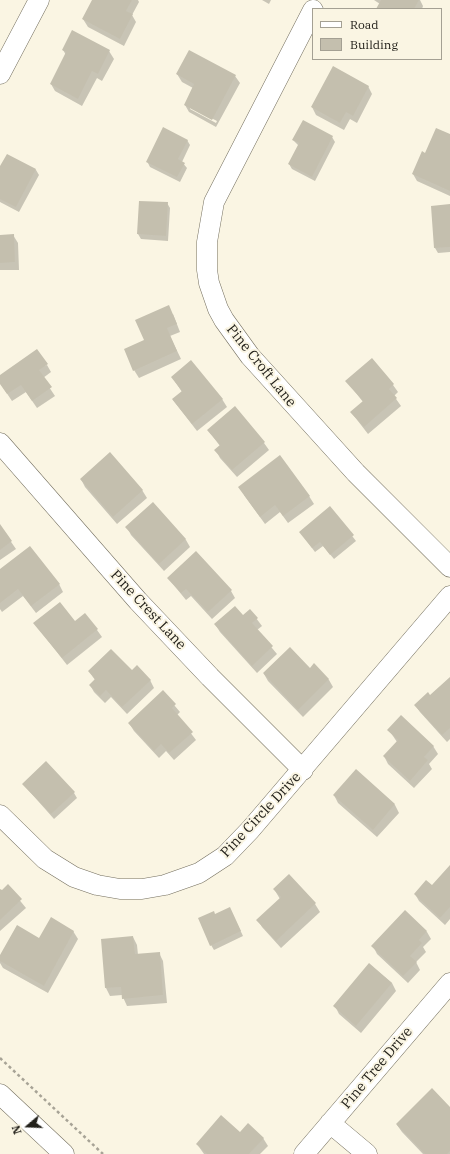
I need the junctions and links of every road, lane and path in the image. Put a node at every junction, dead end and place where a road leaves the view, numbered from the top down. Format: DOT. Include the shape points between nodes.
graph roads {
  1 [pos="39,0"];
  2 [pos="312,12"];
  3 [pos="0,74"];
  4 [pos="0,443"];
  5 [pos="450,567"];
  6 [pos="450,596"];
  7 [pos="303,770"];
  8 [pos="0,815"];
  9 [pos="450,983"];
  10 [pos="0,1058"];
  11 [pos="0,1094"];
  12 [pos="330,1123"];
  13 [pos="64,1154"];
  14 [pos="103,1154"];
  15 [pos="304,1154"];
  16 [pos="367,1154"];
  1 -- 3 [label="street"];
  2 -- 5 [label="street, Pine Croft Lane" via="214,202 206,242 209,283 224,320 250,356 356,473"];
  4 -- 7 [label="street, Pine Crest Lane" via="138,601"];
  6 -- 7 [label="street, Pine Circle Drive"];
  7 -- 8 [label="street, Pine Circle Drive" via="250,830 217,862 189,878 154,887 114,888 74,877 45,859"];
  9 -- 12 [label="street, Pine Tree Drive"];
  10 -- 14 [label="path"];
  11 -- 13 [label="street"];
  12 -- 15 [label="street, Pine Tree Drive"];
  12 -- 16 [label="street"];
}
